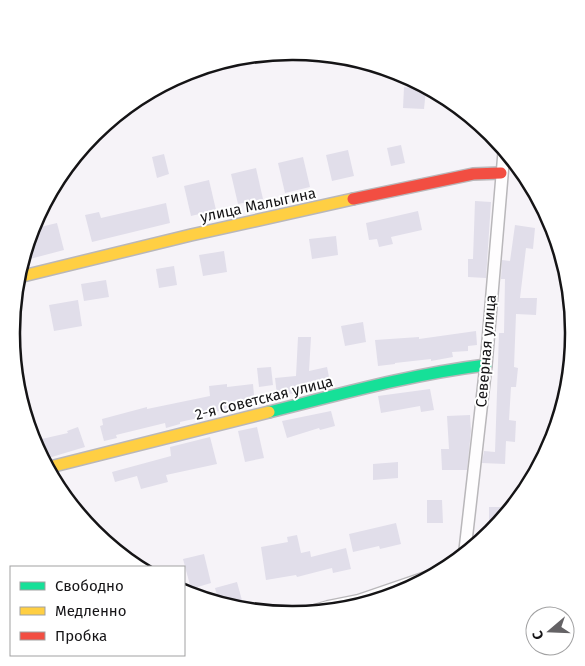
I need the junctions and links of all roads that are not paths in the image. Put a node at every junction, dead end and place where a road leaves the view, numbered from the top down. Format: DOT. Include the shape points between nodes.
graph roads {
  1 [pos="503,160"];
  2 [pos="501,173"];
  3 [pos="26,275"];
  4 [pos="486,365"];
  5 [pos="55,466"];
  6 [pos="466,543"];
  7 [pos="401,583"];
  8 [pos="362,596"];
  1 -- 2 [label="street, Северная улица"];
  2 -- 3 [label="street, улица Малыгина" via="450,178 191,234"];
  2 -- 4 [label="street, Северная улица"];
  4 -- 5 [label="street, 2-я Советская улица" via="383,383"];
  4 -- 6 [label="street, Северная улица"];
  7 -- 8 [label="lane"];
}
